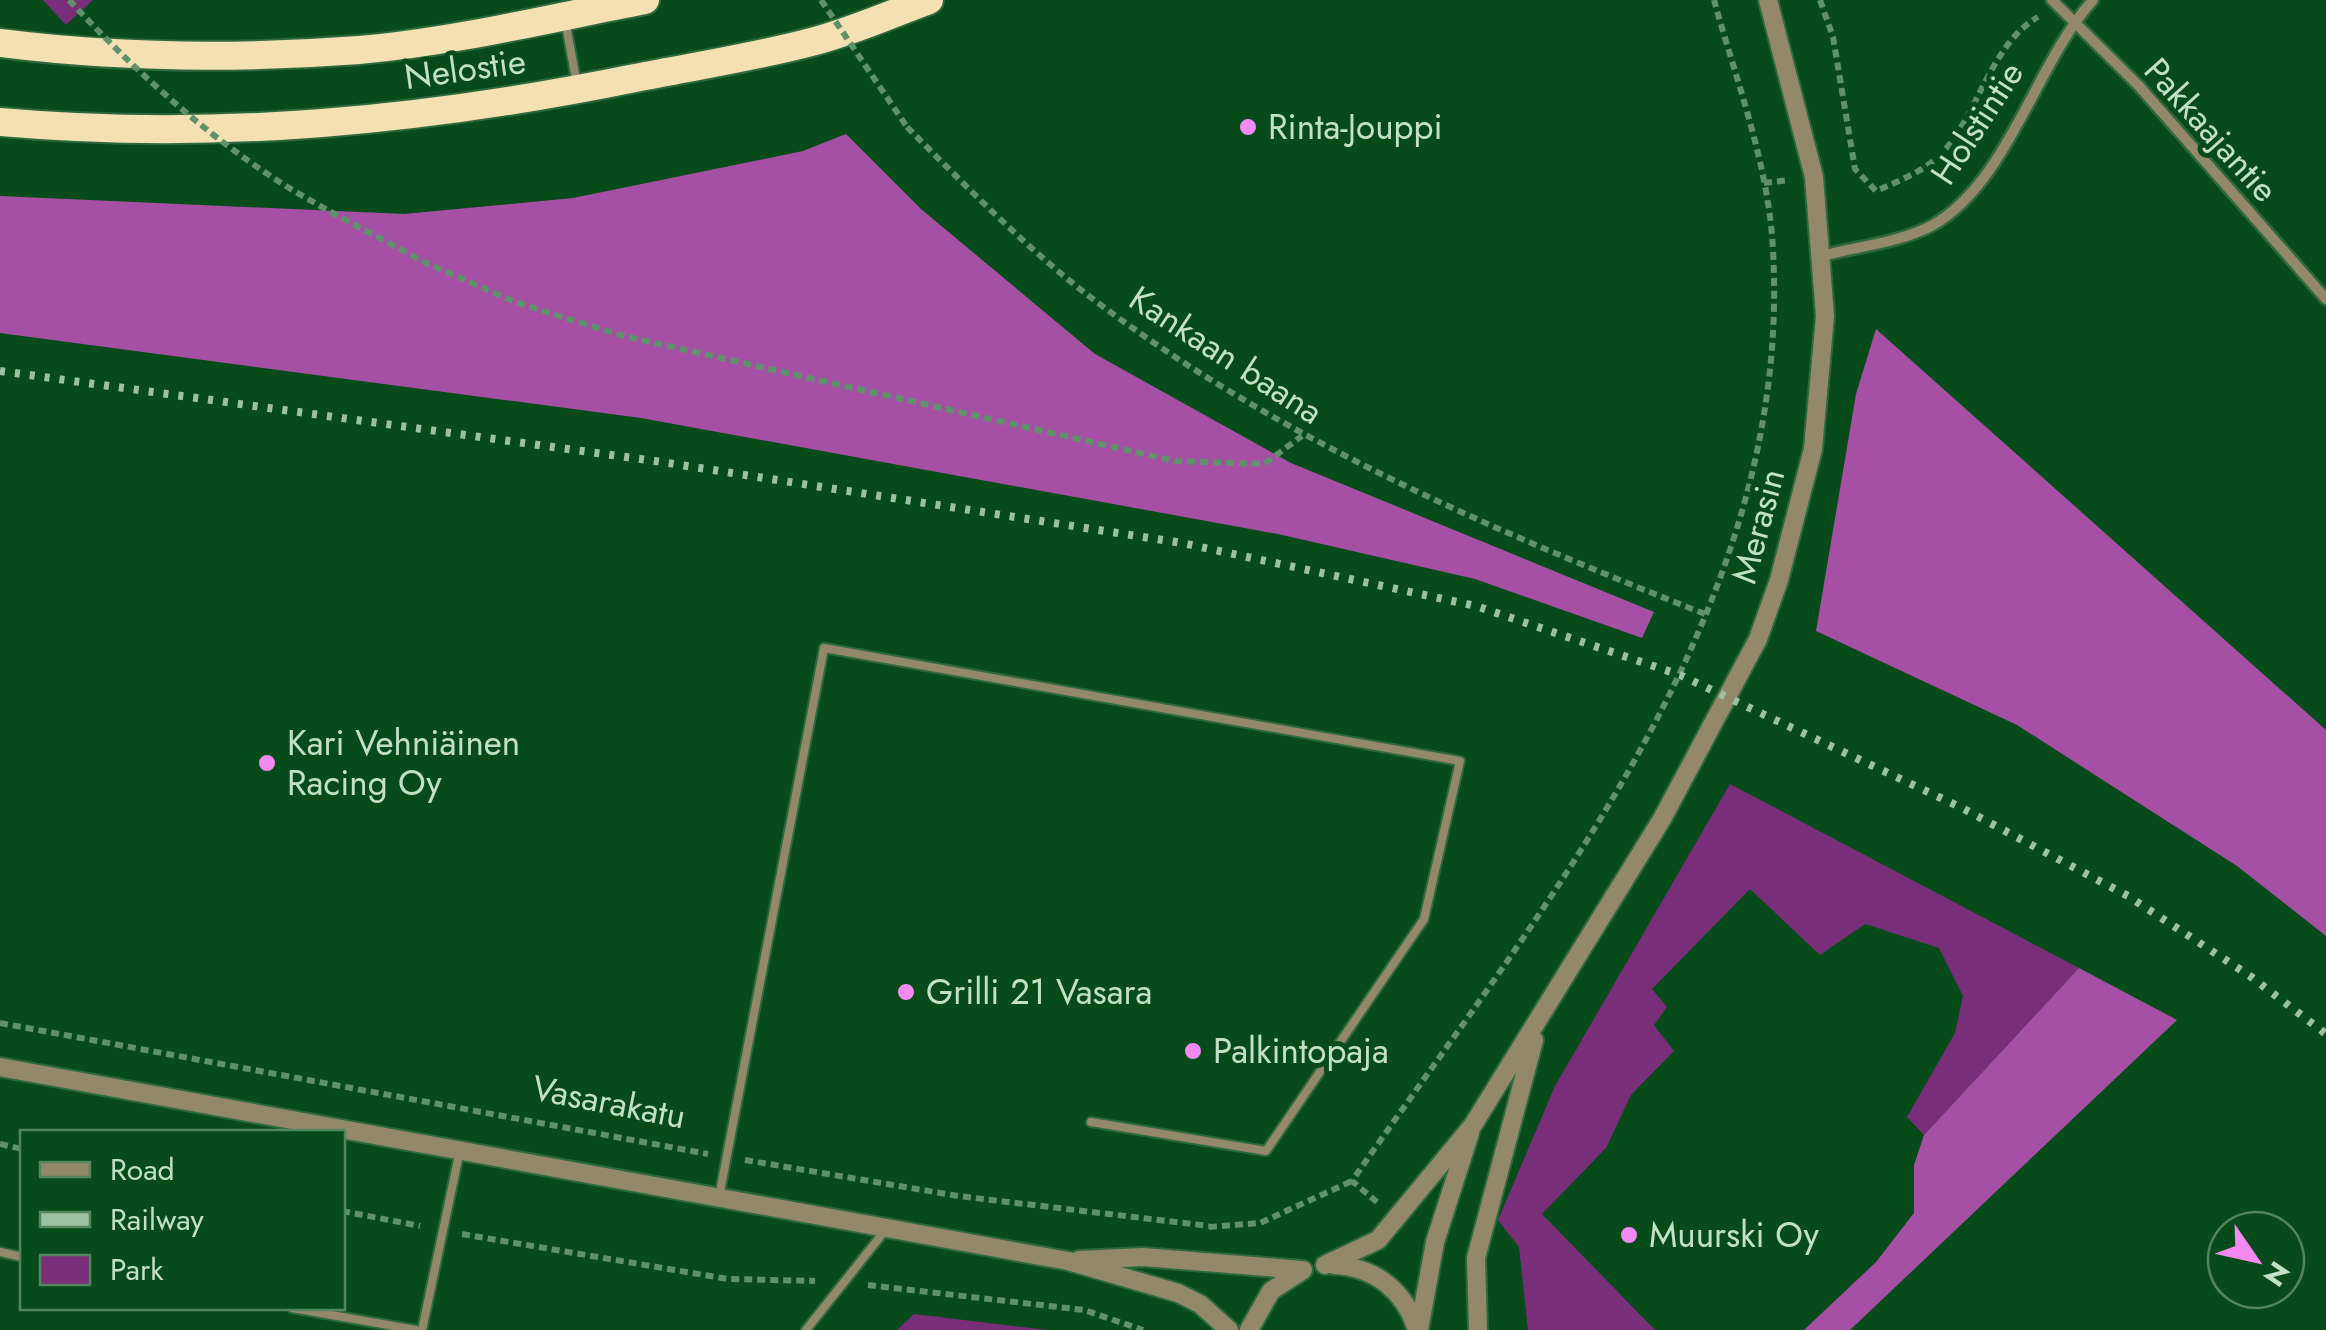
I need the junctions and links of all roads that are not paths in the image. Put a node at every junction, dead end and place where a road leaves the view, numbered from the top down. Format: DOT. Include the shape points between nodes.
graph roads {
  1 [pos="645,0"];
  2 [pos="929,0"];
  3 [pos="1768,0"];
  4 [pos="2093,0"];
  5 [pos="2054,3"];
  6 [pos="564,16"];
  7 [pos="2072,24"];
  8 [pos="0,43"];
  9 [pos="578,90"];
  10 [pos="0,122"];
  11 [pos="1822,256"];
  12 [pos="2326,300"];
  13 [pos="1541,1016"];
  14 [pos="0,1067"];
  15 [pos="1090,1122"];
  16 [pos="1473,1125"];
  17 [pos="460,1150"];
  18 [pos="719,1198"];
  19 [pos="887,1228"];
  20 [pos="1068,1261"];
  21 [pos="1325,1264"];
  22 [pos="1302,1270"];
  23 [pos="304,1310"];
  24 [pos="419,1330"];
  25 [pos="806,1330"];
  26 [pos="1229,1330"];
  27 [pos="1249,1330"];
  28 [pos="1418,1330"];
  29 [pos="1478,1330"];
  1 -- 6 [label="highway, Nelostie"];
  2 -- 9 [label="highway, Nelostie" via="816,41"];
  3 -- 11 [label="street, Merasin" via="1814,176"];
  4 -- 7 [label="street, Holstintie"];
  5 -- 7 [label="street, Pakkaajantie"];
  6 -- 8 [label="highway, Nelostie" via="362,50 84,53"];
  6 -- 9 [label="lane"];
  7 -- 11 [label="street, Holstintie" via="1988,169 1949,214 1930,227"];
  7 -- 12 [label="street, Pakkaajantie" via="2138,86"];
  9 -- 10 [label="highway, Nelostie" via="356,123 242,130 87,130"];
  11 -- 13 [label="street, Merasin" via="1824,335 1813,449 1758,639 1644,850"];
  13 -- 16 [label="street, Merasin"];
  13 -- 29 [label="street, Merasin" via="1476,1258"];
  14 -- 17 [label="street"];
  15 -- 18 [label="lane" via="1266,1151 1424,919 1460,761 824,648"];
  16 -- 21 [label="street, Merasin" via="1397,1219 1358,1253"];
  16 -- 28 [label="street, Merasin" via="1435,1242"];
  17 -- 18 [label="street"];
  17 -- 24 [label="lane"];
  18 -- 19 [label="street"];
  19 -- 20 [label="street"];
  19 -- 25 [label="lane"];
  20 -- 22 [label="street" via="1144,1256"];
  20 -- 26 [label="street" via="1178,1293"];
  21 -- 22 [label="street, Merasin"];
  21 -- 28 [label="street" via="1385,1281"];
  22 -- 27 [label="street" via="1271,1291"];
  23 -- 24 [label="lane"];
}
